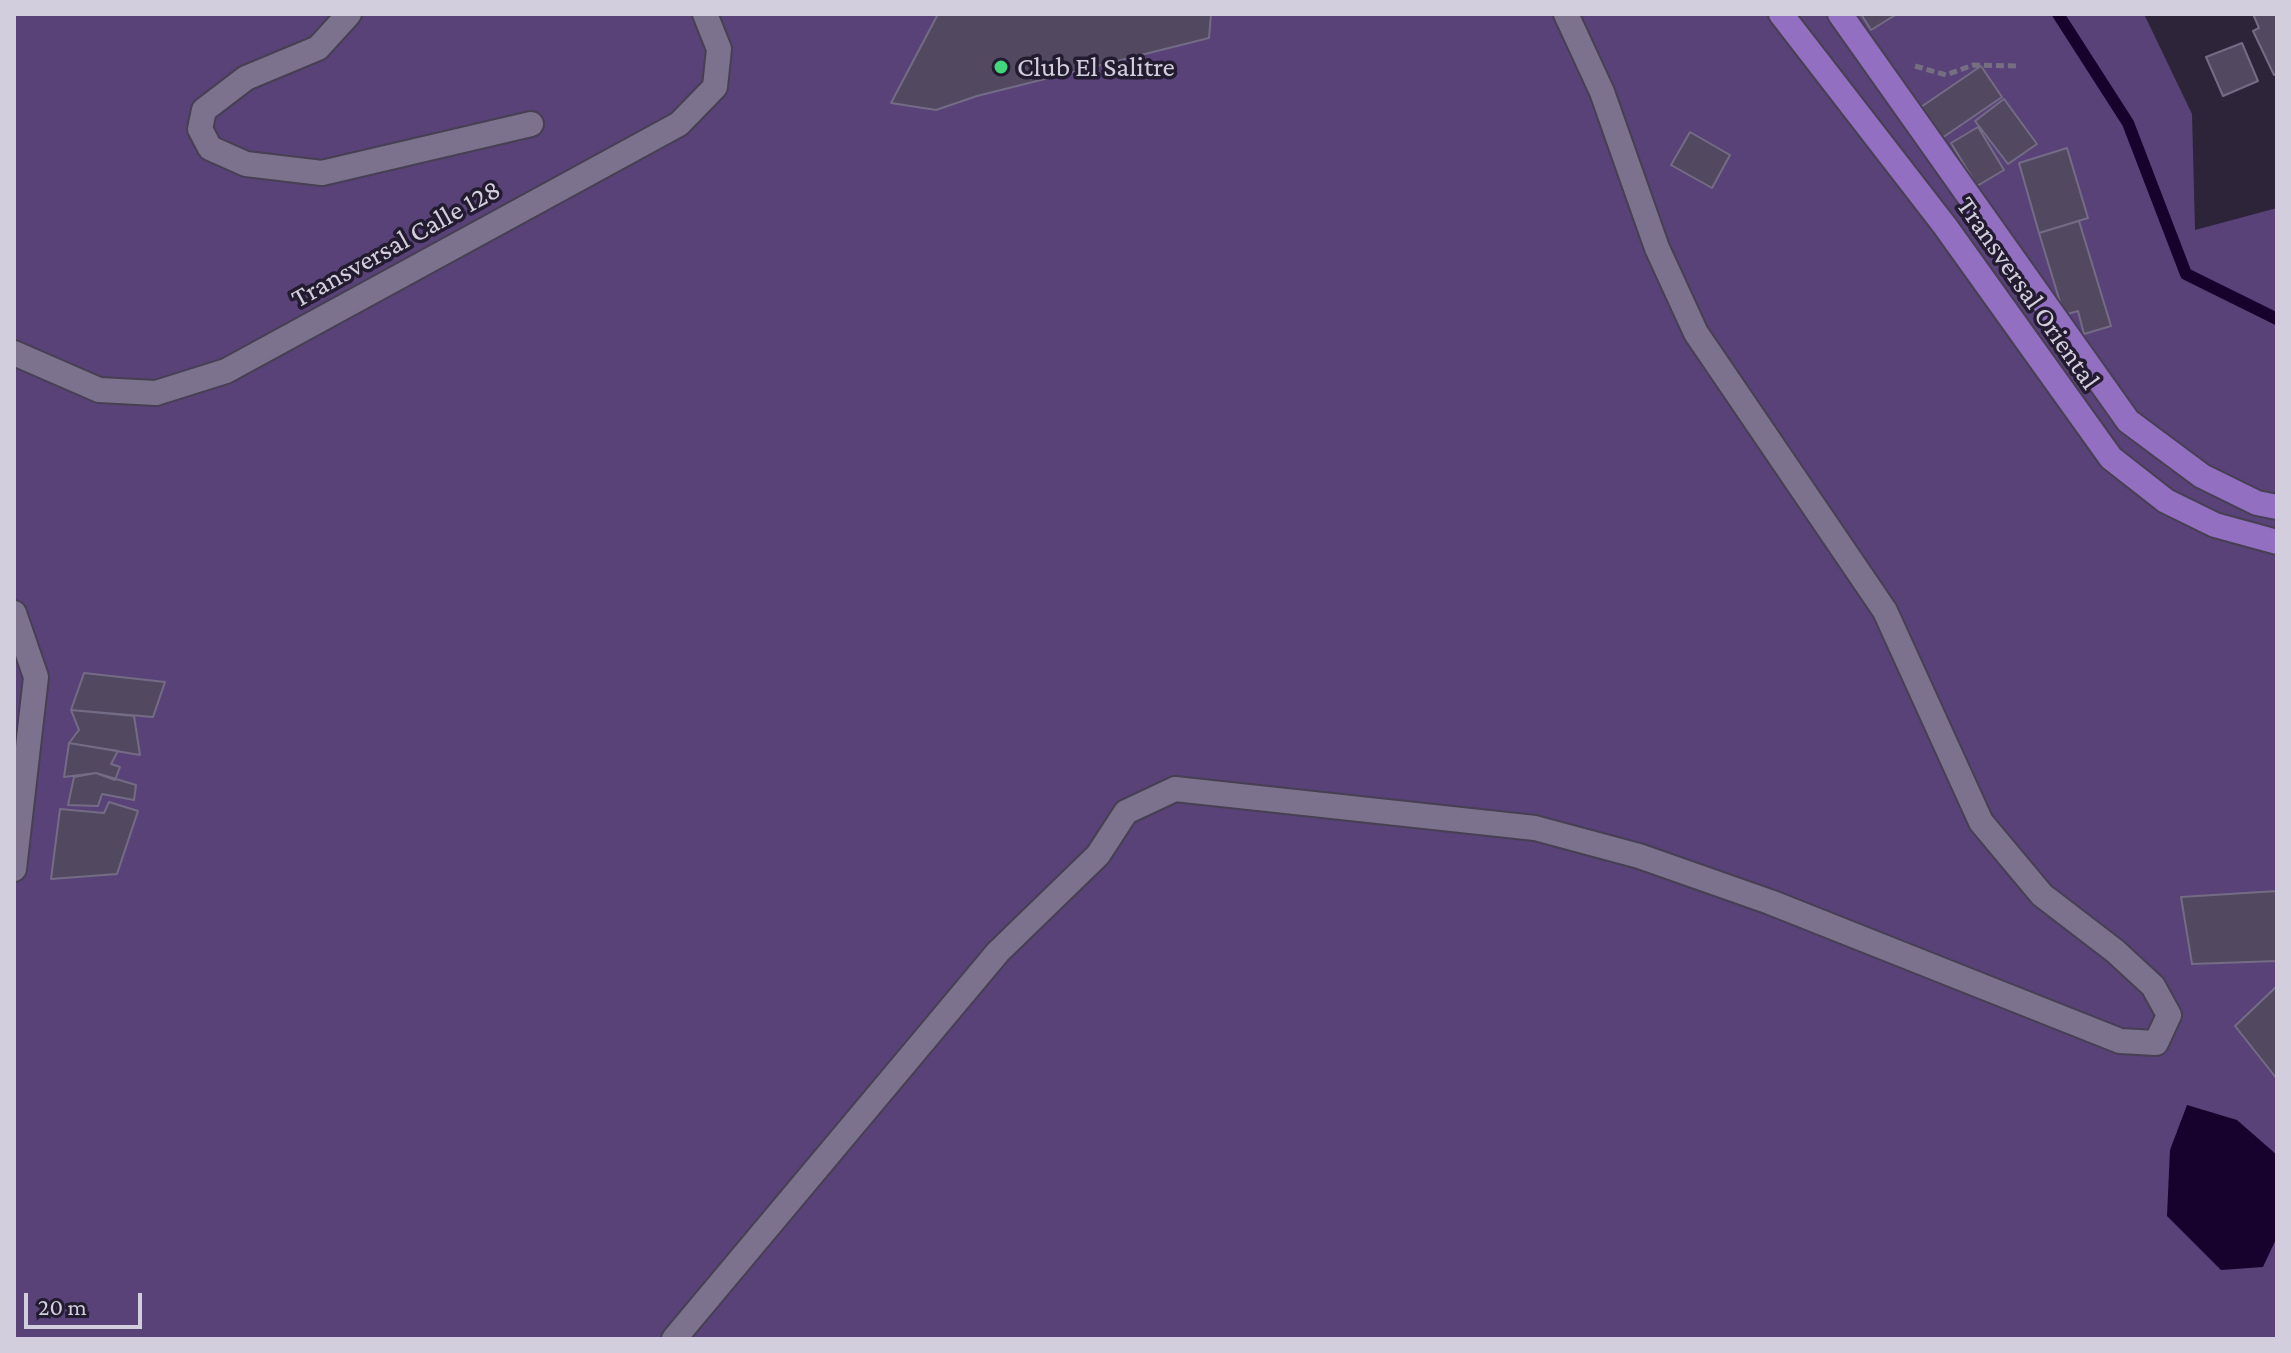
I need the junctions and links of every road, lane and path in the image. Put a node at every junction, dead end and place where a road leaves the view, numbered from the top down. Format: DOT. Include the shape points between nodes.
graph roads {
  1 [pos="349,14"];
  2 [pos="705,14"];
  3 [pos="1566,14"];
  4 [pos="1781,14"];
  5 [pos="1840,14"];
  6 [pos="1872,60"];
  7 [pos="2019,66"];
  8 [pos="531,124"];
  9 [pos="14,353"];
  10 [pos="2277,507"];
  11 [pos="2277,542"];
  12 [pos="14,613"];
  13 [pos="14,869"];
  14 [pos="674,1339"];
  1 -- 8 [label="street" via="318,48 246,78 204,110 200,129 210,148 246,164 322,173"];
  2 -- 9 [label="street, Transversal Calle 128" via="719,49 715,87 679,124 226,371 156,393 99,390"];
  3 -- 14 [label="street" via="1602,92 1657,248 1696,333 1885,611 1981,822 2042,895 2153,986 2169,1015 2156,1043 2120,1041 1770,902 1639,856 1535,828 1175,789 1126,812 1098,855 998,952"];
  4 -- 11 [label="main road, Transversal Oriental" via="1945,226 2111,458 2166,501 2215,525"];
  5 -- 6 [label="main road, Transversal Oriental"];
  6 -- 7 [label="path" via="1946,75 1973,65"];
  6 -- 10 [label="main road, Transversal Oriental" via="2128,421 2202,476"];
  12 -- 13 [label="street" via="36,677"];
}
